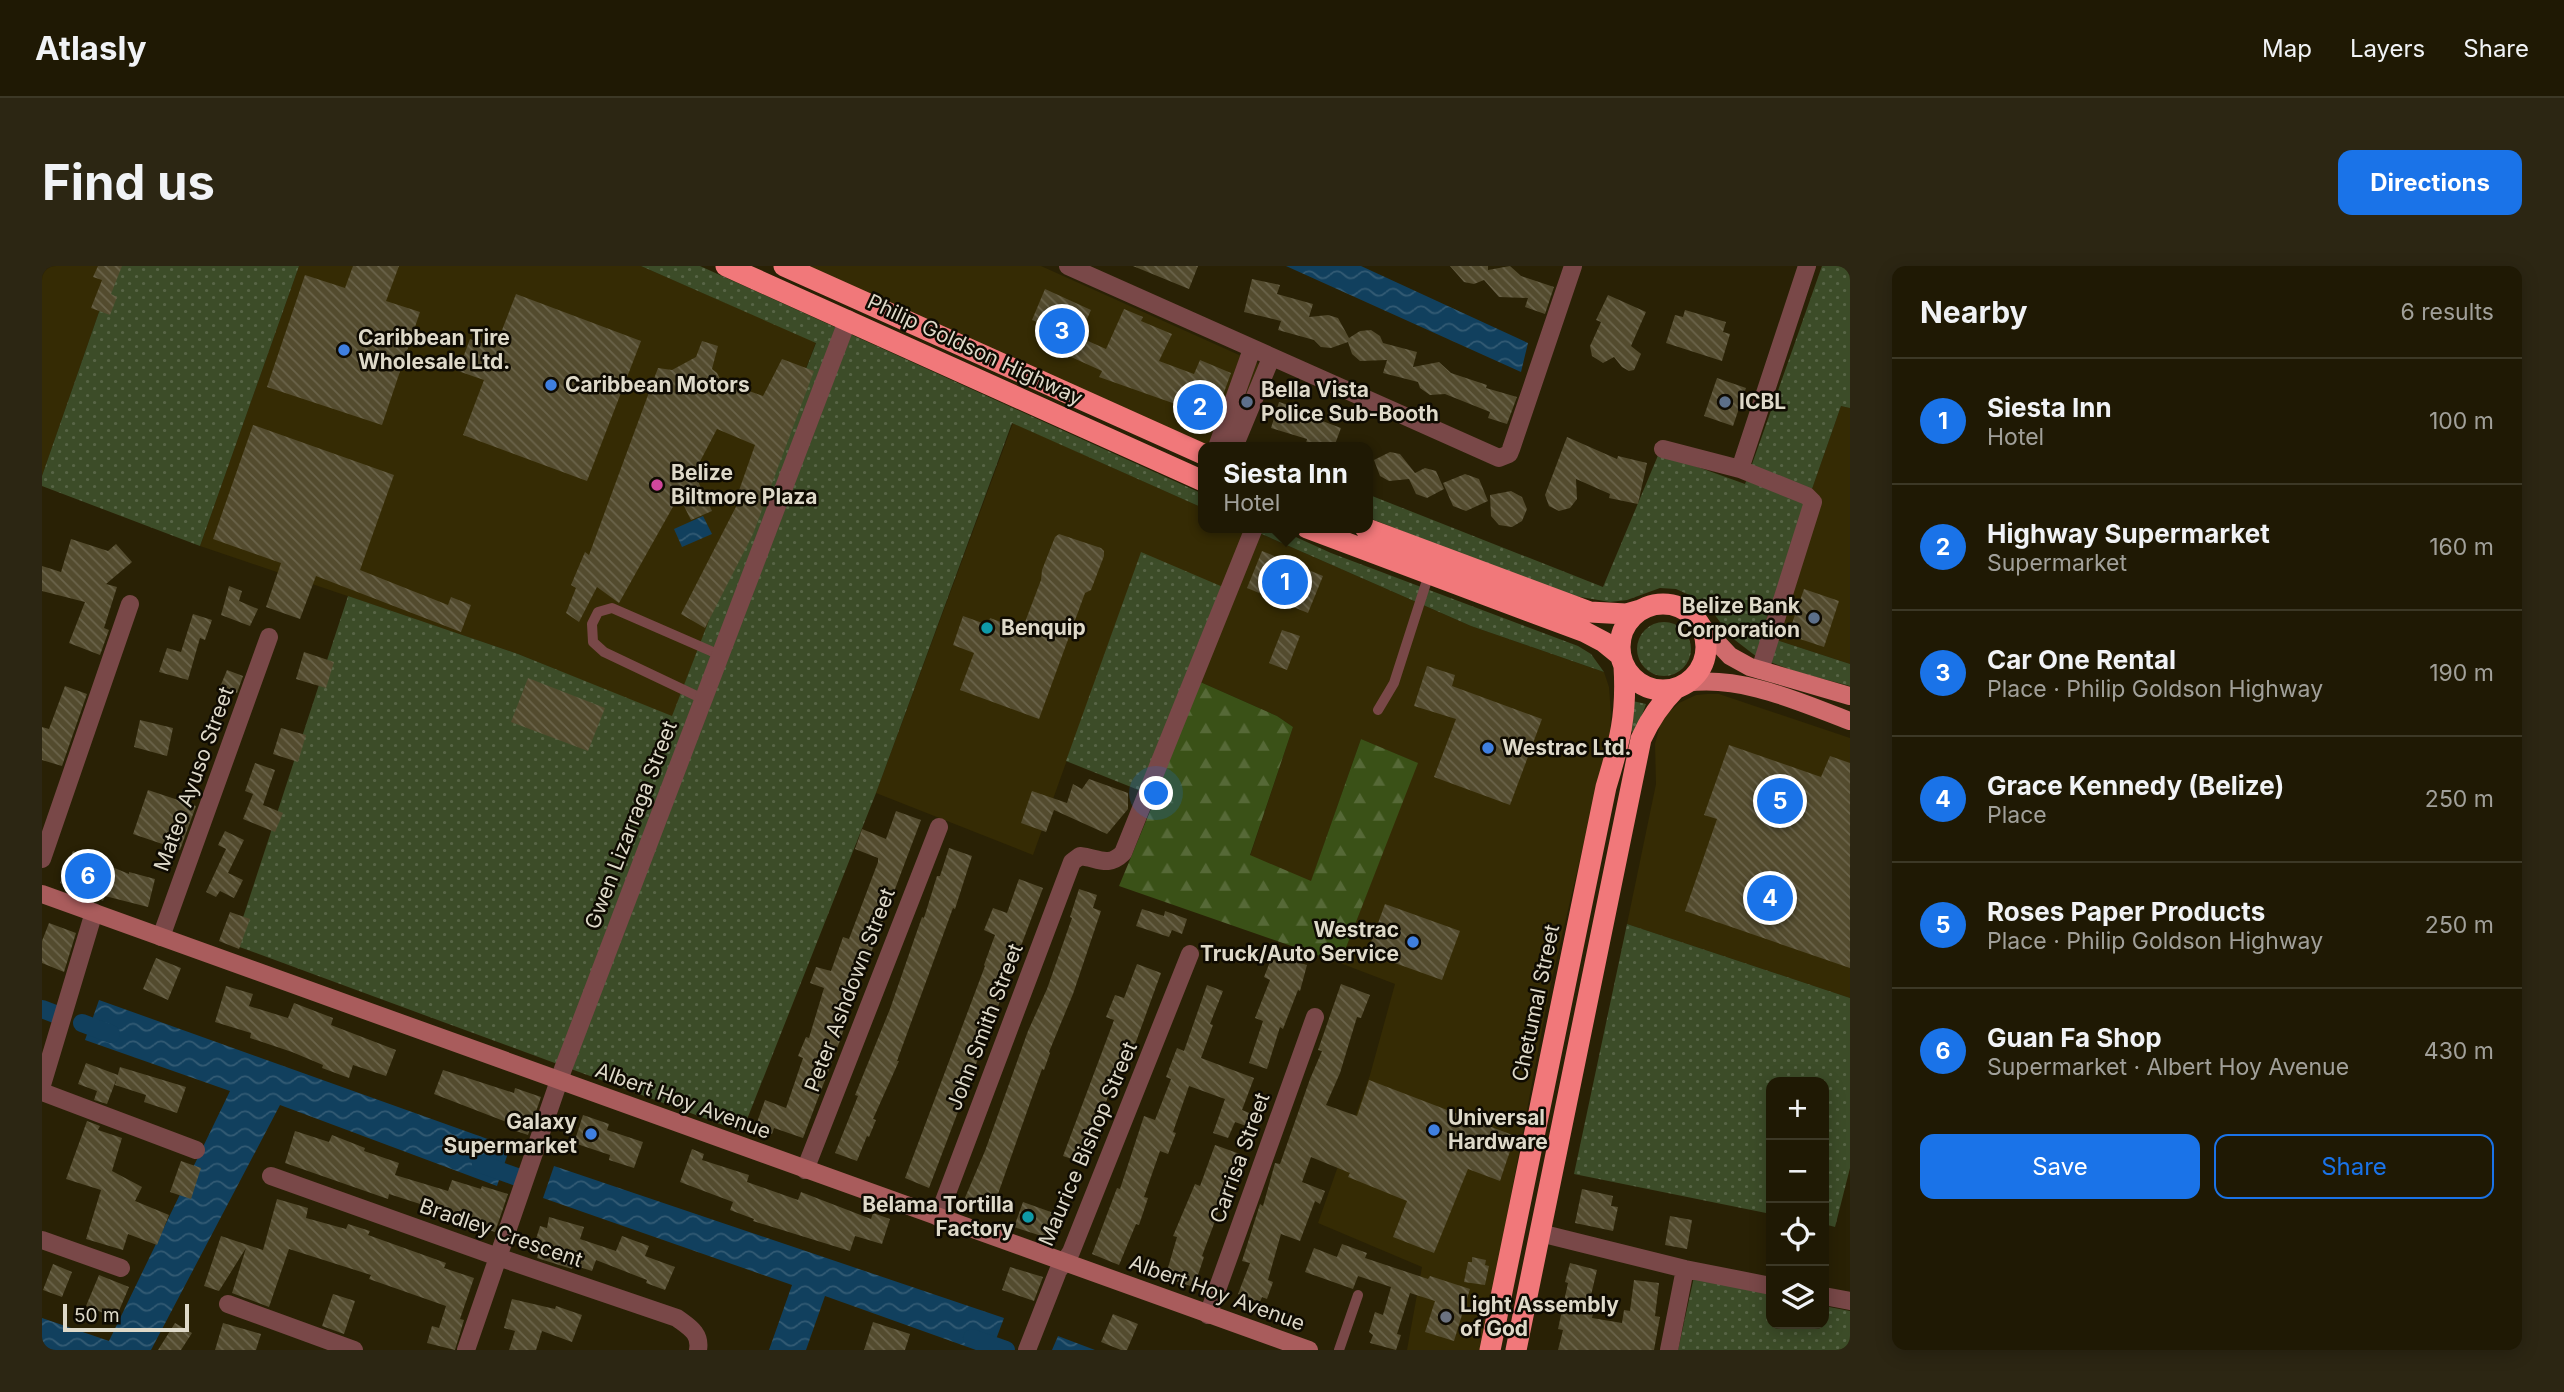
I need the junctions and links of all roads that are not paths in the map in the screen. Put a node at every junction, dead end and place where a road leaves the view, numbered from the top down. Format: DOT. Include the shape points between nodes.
graph roads {
  1 [pos="726,266"];
  2 [pos="784,266"];
  3 [pos="1068,266"];
  4 [pos="1573,266"];
  5 [pos="1807,266"];
  6 [pos="848,319"];
  7 [pos="1252,349"];
  8 [pos="1271,358"];
  9 [pos="1219,442"];
  10 [pos="1236,442"];
  11 [pos="1662,449"];
  12 [pos="1198,452"];
  13 [pos="1740,469"];
  14 [pos="1198,479"];
  15 [pos="1373,531"];
  16 [pos="1252,533"];
  17 [pos="1320,533"];
  18 [pos="1429,574"];
  19 [pos="130,604"];
  20 [pos="1640,610"];
  21 [pos="1700,624"];
  22 [pos="269,637"];
  23 [pos="720,656"];
  24 [pos="1622,661"];
  25 [pos="1760,670"];
  26 [pos="1681,686"];
  27 [pos="1850,696"];
  28 [pos="703,699"];
  29 [pos="1378,710"];
  30 [pos="1850,721"];
  31 [pos="939,827"];
  32 [pos="42,859"];
  33 [pos="42,894"];
  34 [pos="94,912"];
  35 [pos="162,937"];
  36 [pos="1190,954"];
  37 [pos="1315,1017"];
  38 [pos="1555,1030"];
  39 [pos="1581,1036"];
  40 [pos="560,1080"];
  41 [pos="42,1085"];
  42 [pos="42,1091"];
  43 [pos="196,1150"];
  44 [pos="805,1170"];
  45 [pos="271,1175"];
  46 [pos="938,1217"];
  47 [pos="1540,1233"];
  48 [pos="42,1240"];
  49 [pos="498,1257"];
  50 [pos="1065,1262"];
  51 [pos="121,1268"];
  52 [pos="1685,1269"];
  53 [pos="1766,1285"];
  54 [pos="1358,1296"];
  55 [pos="1829,1297"];
  56 [pos="1850,1301"];
  57 [pos="228,1304"];
  58 [pos="1208,1315"];
  59 [pos="354,1350"];
  60 [pos="466,1350"];
  61 [pos="698,1350"];
  62 [pos="1027,1350"];
  63 [pos="1309,1350"];
  64 [pos="1339,1350"];
  65 [pos="1489,1350"];
  66 [pos="1517,1350"];
  67 [pos="1669,1350"];
  1 -- 6 [label="highway, Philip Goldson Highway"];
  2 -- 12 [label="highway, Philip Goldson Highway"];
  3 -- 7 [label="street"];
  4 -- 8 [label="street" via="1511,449 1504,457"];
  5 -- 13 [label="street"];
  6 -- 14 [label="highway, Philip Goldson Highway"];
  6 -- 23 [label="street, Gwen Lizarraga Street"];
  7 -- 8 [label="street"];
  7 -- 9 [label="street"];
  8 -- 10 [label="street"];
  11 -- 13 [label="street"];
  13 -- 25 [label="street" via="1813,502"];
  15 -- 20 [label="highway" via="1590,612"];
  16 -- 46 [label="street, John Smith Street" via="1123,853 1105,864 1080,856 1072,862"];
  17 -- 18 [label="highway"];
  18 -- 24 [label="highway" via="1585,632 1605,642"];
  18 -- 29 [label="lane" via="1394,683"];
  19 -- 32 [label="street"];
  20 -- 21 [label="highway" via="1656,604 1673,605"];
  20 -- 24 [label="highway" via="1623,629"];
  21 -- 25 [label="main road" via="1730,656"];
  21 -- 26 [label="highway" via="1706,640 1705,657 1698,672"];
  22 -- 35 [label="street, Mateo Ayuso Street"];
  23 -- 28 [label="street, Gwen Lizarraga Street"];
  23 -- 28 [label="lane" via="612,608 598,612 592,624 593,642 604,652"];
  24 -- 26 [label="highway" via="1646,687"];
  24 -- 38 [label="highway, Chetumal Street" via="1626,707 1622,734 1606,787"];
  25 -- 27 [label="main road"];
  26 -- 30 [label="main road" via="1708,680 1728,683"];
  26 -- 39 [label="highway" via="1649,720 1641,739"];
  28 -- 40 [label="street, Gwen Lizarraga Street"];
  31 -- 44 [label="street, Peter Ashdown Street"];
  33 -- 34 [label="street, Albert Hoy Avenue"];
  34 -- 35 [label="street, Albert Hoy Avenue"];
  34 -- 41 [label="street"];
  35 -- 40 [label="street, Albert Hoy Avenue"];
  36 -- 50 [label="street, Maurice Bishop Street"];
  37 -- 58 [label="street, Carrisa Street"];
  38 -- 39 [label="highway"];
  38 -- 65 [label="highway, Chetumal Street"];
  39 -- 47 [label="highway"];
  40 -- 44 [label="street, Albert Hoy Avenue"];
  40 -- 49 [label="street, Gwen Lizarraga Street"];
  42 -- 43 [label="street"];
  44 -- 46 [label="street, Albert Hoy Avenue"];
  45 -- 49 [label="street, Bradley Crescent"];
  46 -- 50 [label="street, Albert Hoy Avenue"];
  47 -- 52 [label="street"];
  47 -- 66 [label="highway"];
  48 -- 51 [label="street"];
  49 -- 60 [label="street, Gwen Lizarraga Street"];
  49 -- 61 [label="street, Bradley Crescent" via="677,1318 696,1332"];
  50 -- 58 [label="street, Albert Hoy Avenue"];
  50 -- 62 [label="street, Maurice Bishop Street"];
  52 -- 53 [label="street"];
  52 -- 67 [label="street"];
  54 -- 64 [label="lane"];
  55 -- 56 [label="street"];
  57 -- 59 [label="street"];
  58 -- 63 [label="street, Albert Hoy Avenue"];
}
